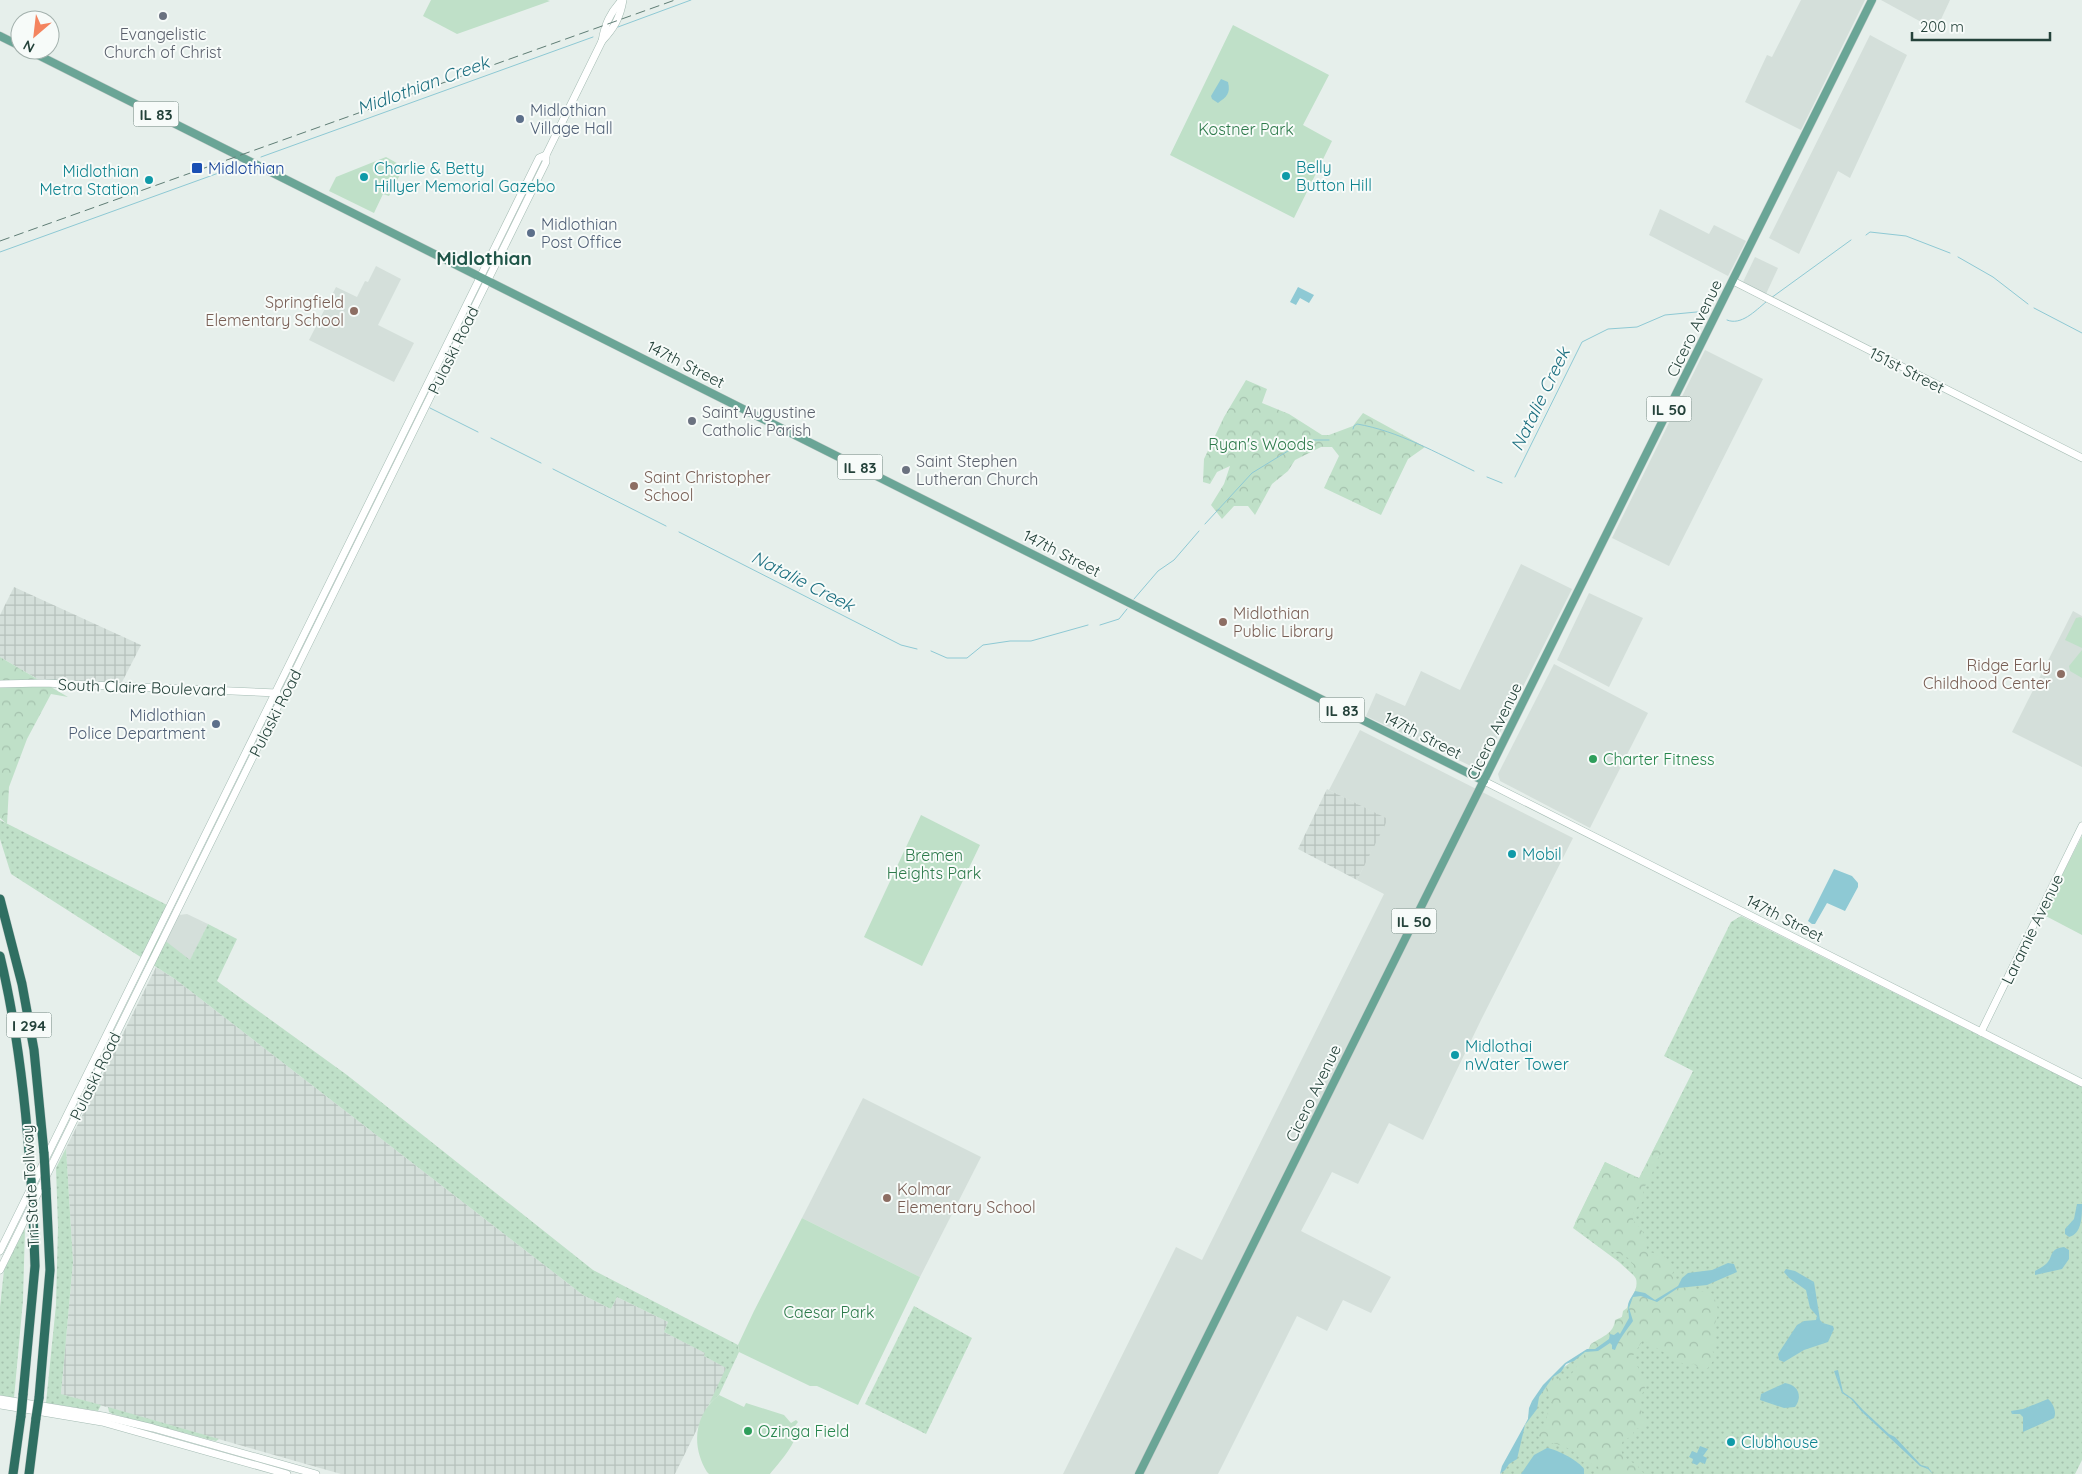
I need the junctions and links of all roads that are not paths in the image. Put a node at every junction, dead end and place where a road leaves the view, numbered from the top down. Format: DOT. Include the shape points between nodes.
graph roads {
  1 [pos="622,0"];
  2 [pos="1872,0"];
  3 [pos="48,60"];
  4 [pos="484,278"];
  5 [pos="1733,282"];
  6 [pos="2082,458"];
  7 [pos="0,684"];
  8 [pos="274,692"];
  9 [pos="284,694"];
  10 [pos="1484,782"];
  11 [pos="2082,826"];
  12 [pos="0,900"];
  13 [pos="0,956"];
  14 [pos="1981,1032"];
  15 [pos="2082,1083"];
  16 [pos="0,1251"];
  17 [pos="0,1270"];
  18 [pos="0,1398"];
  19 [pos="0,1405"];
  20 [pos="13,1474"];
  21 [pos="29,1474"];
  22 [pos="287,1474"];
  23 [pos="316,1474"];
  24 [pos="1139,1474"];
  1 -- 4 [label="main road, Pulaski Road" via="605,26 602,41 546,155 546,162"];
  2 -- 5 [label="main road, Cicero Avenue / IL 50"];
  3 -- 4 [label="main road, 147th Street / IL 83"];
  4 -- 8 [label="main road, Pulaski Road"];
  4 -- 9 [label="main road, Pulaski Road"];
  4 -- 10 [label="main road, 147th Street / IL 83"];
  5 -- 6 [label="main road, 151st Street"];
  5 -- 10 [label="main road, Cicero Avenue / IL 50"];
  7 -- 8 [label="main road, South Claire Boulevard" via="52,683"];
  8 -- 9 [label="main road, South Claire Boulevard"];
  8 -- 16 [label="main road, Pulaski Road"];
  9 -- 17 [label="main road, Pulaski Road"];
  10 -- 14 [label="main road, 147th Street"];
  10 -- 24 [label="main road, Cicero Avenue / IL 50"];
  11 -- 14 [label="main road, Laramie Avenue"];
  12 -- 21 [label="highway, Tri-State Tollway / I 294, bridge" via="22,984 34,1050 46,1188 50,1270"];
  13 -- 20 [label="highway, Tri-State Tollway / I 294, bridge" via="18,1047 26,1113 35,1266"];
  14 -- 15 [label="main road, 147th Street"];
  18 -- 23 [label="main road" via="120,1420"];
  19 -- 22 [label="main road" via="102,1422"];
}
